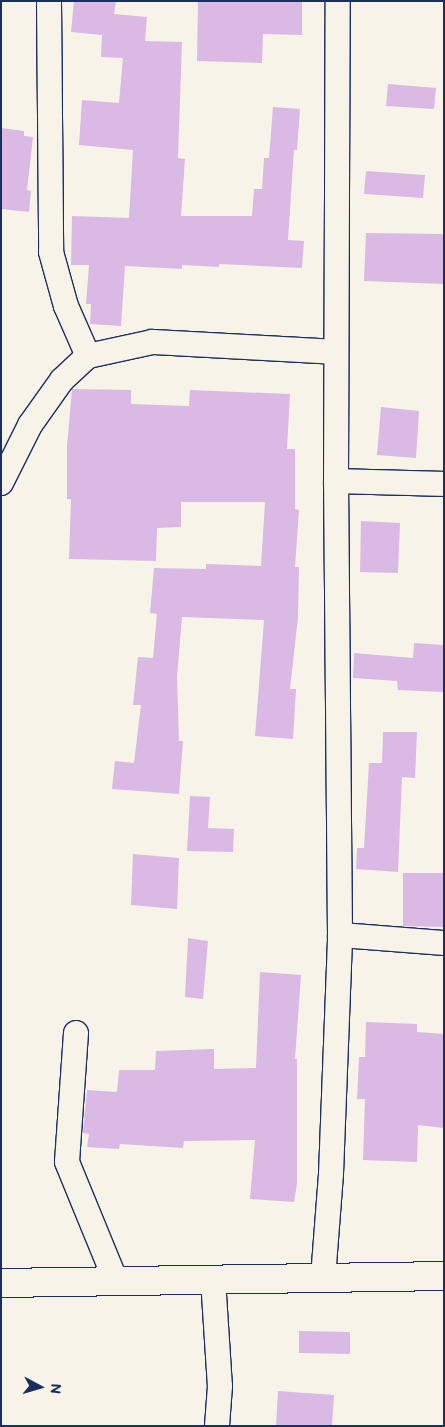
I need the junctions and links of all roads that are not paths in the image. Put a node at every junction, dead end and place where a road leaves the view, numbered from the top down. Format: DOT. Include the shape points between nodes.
graph roads {
  1 [pos="49,1"];
  2 [pos="338,1"];
  3 [pos="336,352"];
  4 [pos="88,356"];
  5 [pos="336,482"];
  6 [pos="1,483"];
  7 [pos="444,484"];
  8 [pos="340,935"];
  9 [pos="444,943"];
  10 [pos="76,1033"];
  11 [pos="444,1276"];
  12 [pos="323,1278"];
  13 [pos="115,1279"];
  14 [pos="213,1279"];
  15 [pos="1,1282"];
  16 [pos="217,1426"];
  1 -- 4 [label="street" via="52,252 66,306"];
  2 -- 3 [label="street"];
  3 -- 4 [label="street" via="152,342"];
  3 -- 5 [label="street"];
  4 -- 6 [label="street" via="62,380 30,425"];
  5 -- 7 [label="street"];
  5 -- 8 [label="street"];
  8 -- 9 [label="street"];
  8 -- 12 [label="street" via="331,1174"];
  10 -- 13 [label="street" via="67,1162"];
  11 -- 12 [label="street"];
  12 -- 14 [label="street"];
  13 -- 14 [label="street"];
  13 -- 15 [label="street"];
  14 -- 16 [label="street" via="220,1386"];
}
